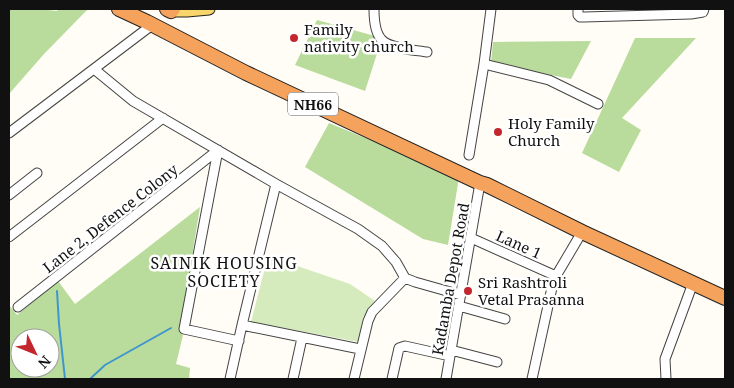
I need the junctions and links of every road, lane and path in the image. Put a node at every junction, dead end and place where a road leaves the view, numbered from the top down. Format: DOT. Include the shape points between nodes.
graph roads {
  1 [pos="119,9"];
  2 [pos="170,9"];
  3 [pos="209,9"];
  4 [pos="374,9"];
  5 [pos="491,9"];
  6 [pos="578,9"];
  7 [pos="704,9"];
  8 [pos="152,24"];
  9 [pos="427,52"];
  10 [pos="484,64"];
  11 [pos="94,69"];
  12 [pos="598,104"];
  13 [pos="163,118"];
  14 [pos="9,131"];
  15 [pos="218,150"];
  16 [pos="469,156"];
  17 [pos="37,173"];
  18 [pos="480,183"];
  19 [pos="276,184"];
  20 [pos="9,195"];
  21 [pos="582,232"];
  22 [pos="9,237"];
  23 [pos="471,238"];
  24 [pos="556,276"];
  25 [pos="405,278"];
  26 [pos="693,283"];
  27 [pos="461,295"];
  28 [pos="725,298"];
  29 [pos="459,306"];
  30 [pos="18,307"];
  31 [pos="505,319"];
  32 [pos="242,325"];
  33 [pos="302,338"];
  34 [pos="238,341"];
  35 [pos="360,349"];
  36 [pos="451,353"];
  37 [pos="497,362"];
  38 [pos="230,379"];
  39 [pos="293,379"];
  40 [pos="354,379"];
  41 [pos="392,379"];
  42 [pos="446,379"];
  43 [pos="532,379"];
  44 [pos="666,379"];
  1 -- 8 [label="highway, NH66"];
  2 -- 3 [label="main road"];
  4 -- 9 [label="street" via="379,35 386,43"];
  5 -- 10 [label="street"];
  6 -- 7 [label="street" via="580,17 593,18 691,14"];
  8 -- 11 [label="street"];
  8 -- 18 [label="highway, NH66"];
  10 -- 12 [label="street" via="549,80"];
  10 -- 16 [label="street"];
  11 -- 13 [label="street" via="133,101"];
  11 -- 14 [label="street"];
  13 -- 15 [label="street"];
  13 -- 22 [label="street"];
  15 -- 19 [label="street"];
  15 -- 30 [label="street, Lane 2, Defence Colony"];
  15 -- 34 [label="street" via="184,329"];
  17 -- 20 [label="street"];
  18 -- 21 [label="highway, NH66"];
  18 -- 23 [label="street, Kadamba Depot Road"];
  19 -- 25 [label="street" via="358,229 382,246"];
  19 -- 32 [label="street"];
  21 -- 24 [label="street"];
  21 -- 26 [label="highway, NH66"];
  23 -- 24 [label="street, Lane 1"];
  23 -- 27 [label="street, Kadamba Depot Road"];
  24 -- 43 [label="street"];
  25 -- 27 [label="street"];
  25 -- 35 [label="street" via="372,312"];
  26 -- 28 [label="highway, NH66"];
  26 -- 44 [label="street" via="665,359"];
  27 -- 29 [label="street, Kadamba Depot Road"];
  29 -- 31 [label="street"];
  29 -- 36 [label="street, Kadamba Depot Road"];
  32 -- 33 [label="street"];
  32 -- 34 [label="street"];
  33 -- 35 [label="street"];
  33 -- 39 [label="street"];
  34 -- 38 [label="street"];
  35 -- 40 [label="street"];
  36 -- 37 [label="street"];
  36 -- 41 [label="street" via="405,346 399,348"];
  36 -- 42 [label="street, Kadamba Depot Road"];
}
